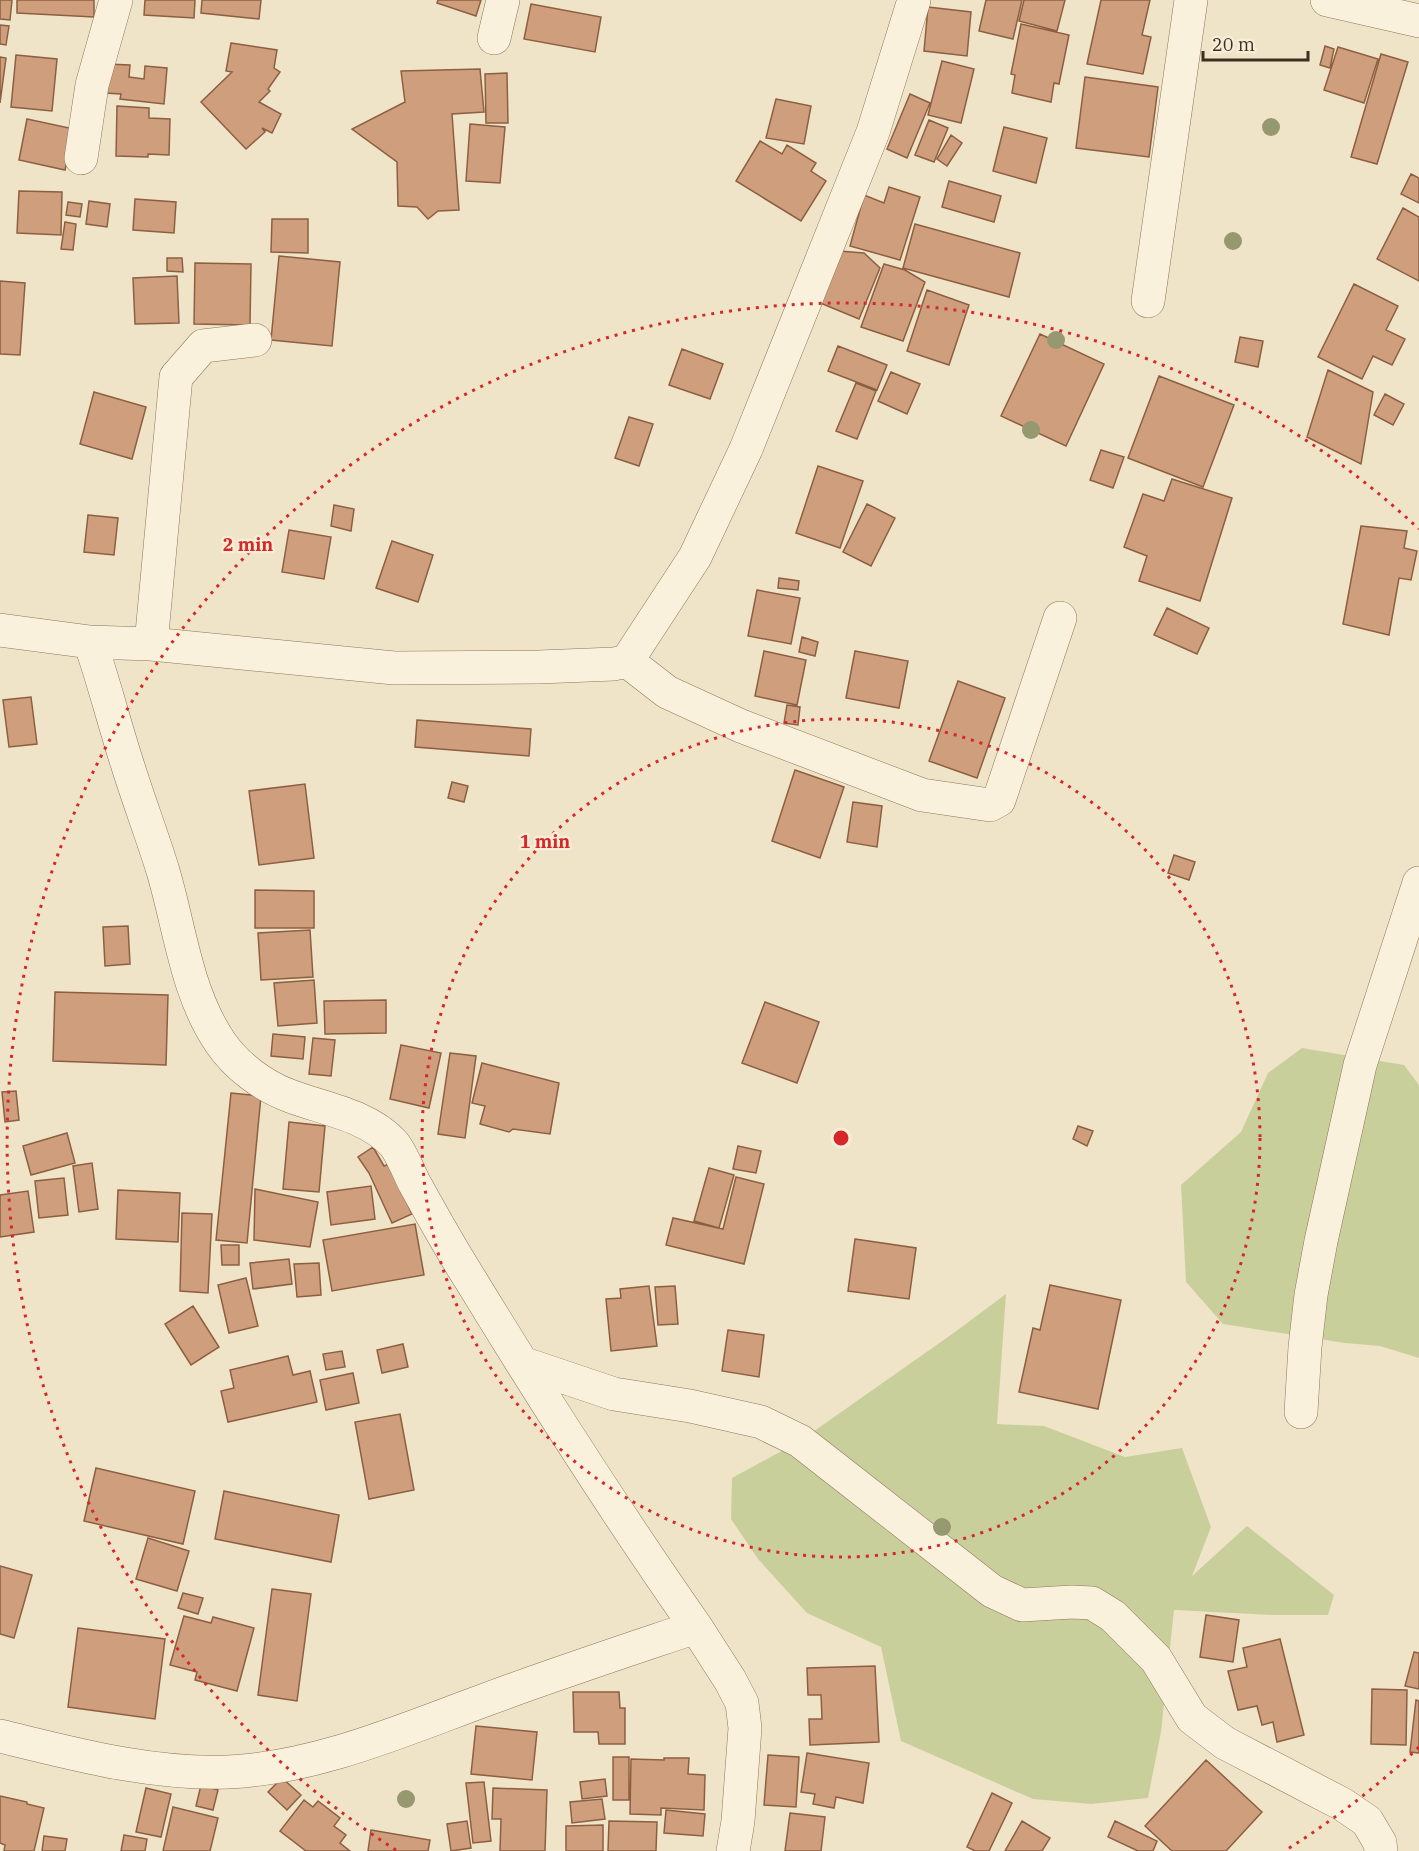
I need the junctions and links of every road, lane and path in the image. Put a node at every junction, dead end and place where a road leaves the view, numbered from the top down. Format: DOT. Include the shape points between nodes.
graph roads {
  1 [pos="116,0"];
  2 [pos="503,0"];
  3 [pos="914,0"];
  4 [pos="1191,0"];
  5 [pos="1327,0"];
  6 [pos="1419,21"];
  7 [pos="495,38"];
  8 [pos="81,158"];
  9 [pos="1148,301"];
  10 [pos="255,340"];
  11 [pos="1060,618"];
  12 [pos="0,630"];
  13 [pos="90,642"];
  14 [pos="151,644"];
  15 [pos="627,661"];
  16 [pos="1419,884"];
  17 [pos="1412,927"];
  18 [pos="522,1363"];
  19 [pos="1301,1412"];
  20 [pos="696,1627"];
  21 [pos="0,1736"];
  22 [pos="733,1851"];
  23 [pos="1381,1851"];
  1 -- 8 [label="street" via="92,85"];
  2 -- 7 [label="street"];
  3 -- 15 [label="street" via="873,132 747,449 695,557"];
  4 -- 9 [label="street"];
  5 -- 6 [label="street"];
  10 -- 14 [label="street" via="203,346 176,377"];
  11 -- 15 [label="street" via="999,800 990,805 922,795 741,726 667,692"];
  12 -- 13 [label="street"];
  13 -- 14 [label="street"];
  13 -- 18 [label="street" via="163,872 194,988 220,1043 259,1080 287,1095 354,1118 395,1145 443,1237"];
  14 -- 15 [label="street" via="394,668 538,667"];
  16 -- 17 [label="street"];
  17 -- 19 [label="street" via="1360,1065 1321,1241 1310,1306"];
  18 -- 20 [label="street"];
  18 -- 23 [label="street" via="614,1394 761,1422 800,1441 992,1591 1022,1605 1092,1603 1113,1616 1156,1659 1192,1718 1225,1743 1367,1821"];
  20 -- 21 [label="street" via="366,1743 264,1770 165,1771 97,1760"];
  20 -- 22 [label="street" via="742,1703 745,1728"];
}
